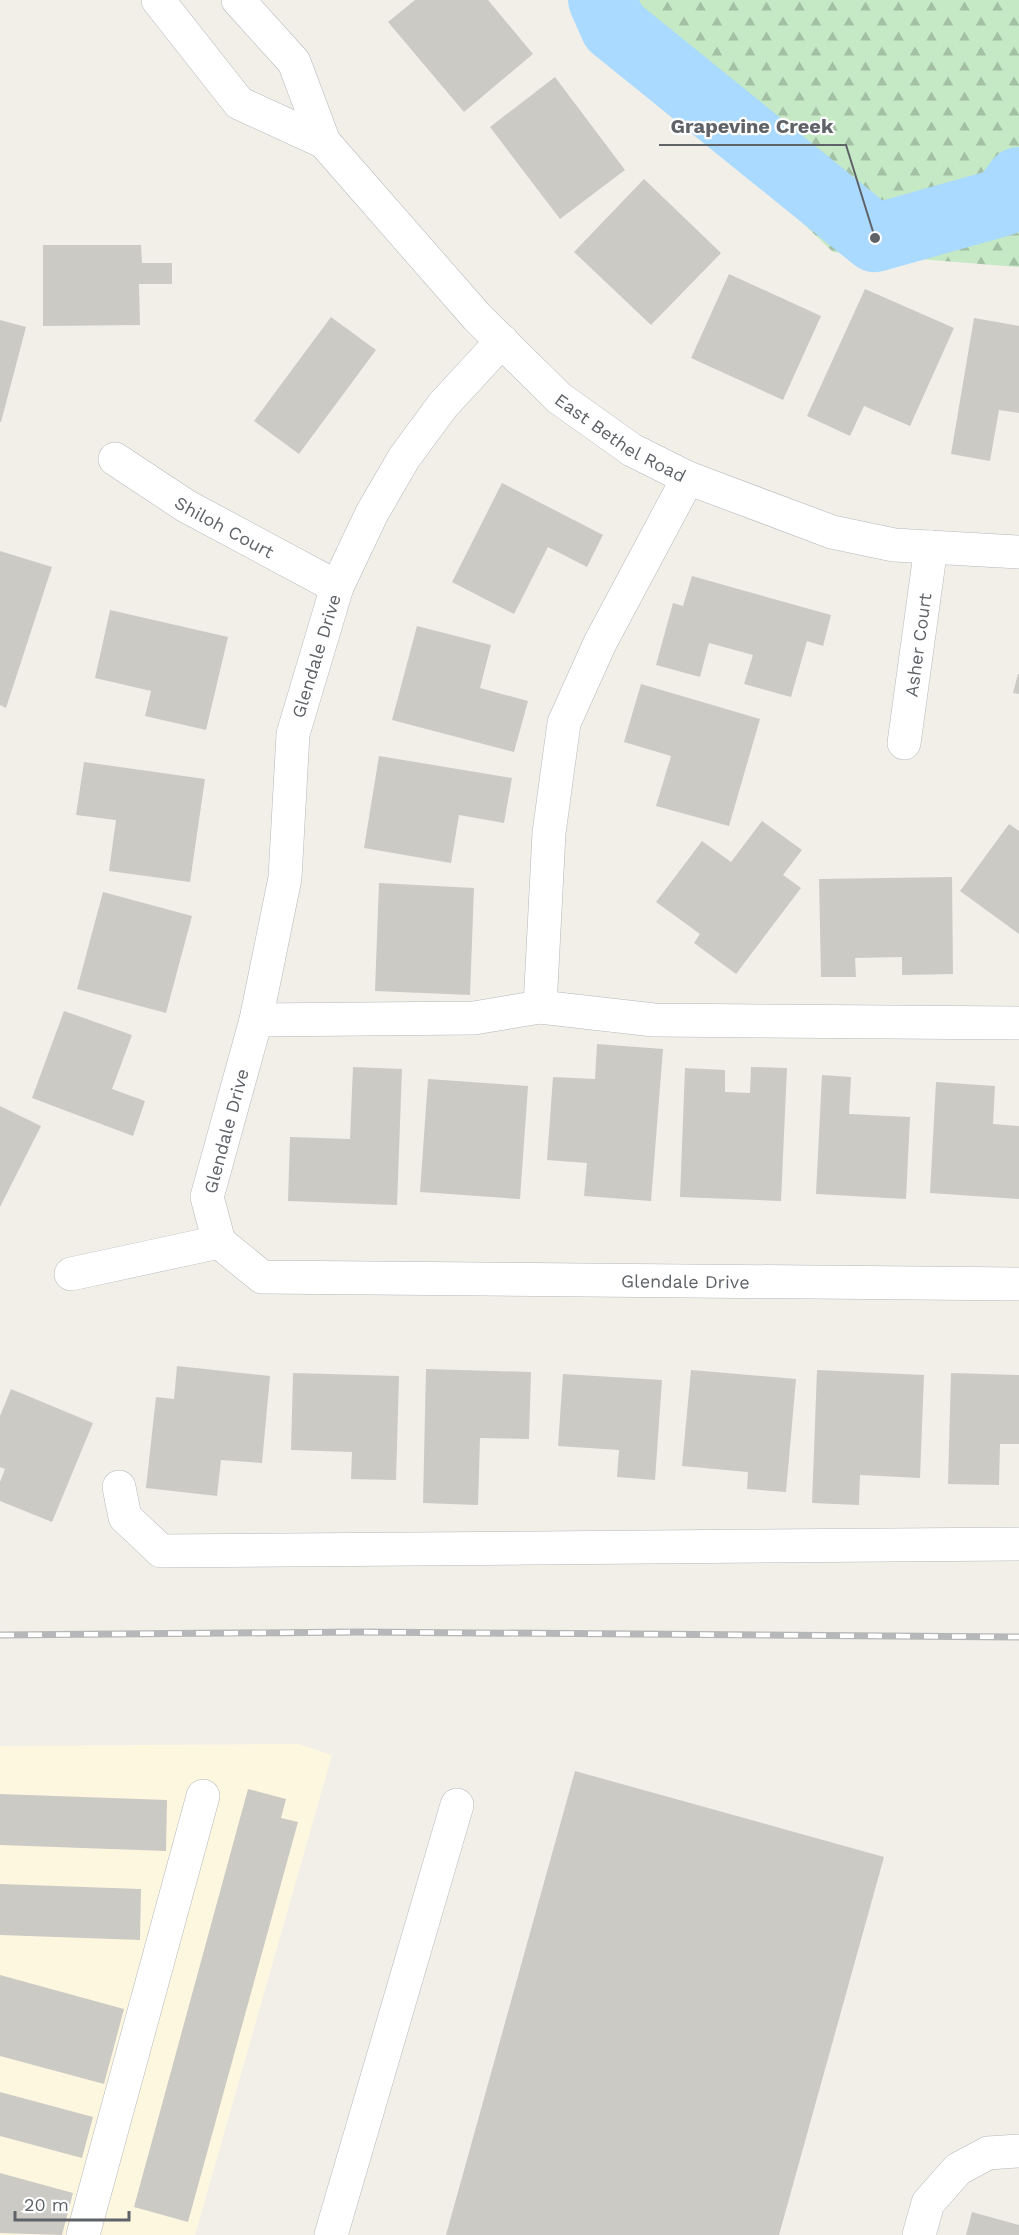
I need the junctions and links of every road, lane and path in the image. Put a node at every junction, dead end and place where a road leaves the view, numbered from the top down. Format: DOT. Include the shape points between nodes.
graph roads {
  1 [pos="158,0"];
  2 [pos="238,0"];
  3 [pos="324,142"];
  4 [pos="502,341"];
  5 [pos="115,459"];
  6 [pos="688,478"];
  7 [pos="931,547"];
  8 [pos="1019,552"];
  9 [pos="337,586"];
  10 [pos="904,743"];
  11 [pos="540,1007"];
  12 [pos="256,1020"];
  13 [pos="1019,1023"];
  14 [pos="219,1242"];
  15 [pos="71,1274"];
  16 [pos="1019,1284"];
  17 [pos="119,1487"];
  18 [pos="1019,1544"];
  19 [pos="203,1796"];
  20 [pos="457,1805"];
  21 [pos="1019,2151"];
  22 [pos="83,2235"];
  23 [pos="331,2235"];
  24 [pos="919,2235"];
  1 -- 3 [label="street, East Bethel Road" via="239,103"];
  2 -- 3 [label="street, East Bethel Road" via="294,62"];
  3 -- 4 [label="street, East Bethel Road"];
  4 -- 6 [label="street, East Bethel Road" via="559,398 632,450"];
  4 -- 9 [label="street, Glendale Drive" via="443,405 404,458"];
  5 -- 9 [label="street, Shiloh Court" via="186,506"];
  6 -- 7 [label="street, East Bethel Road" via="832,532 894,545"];
  6 -- 11 [label="street" via="600,643 564,723 549,833"];
  7 -- 8 [label="street, East Bethel Road"];
  7 -- 10 [label="street, Asher Court"];
  9 -- 12 [label="street, Glendale Drive" via="293,734 285,878"];
  11 -- 12 [label="street" via="474,1018"];
  11 -- 13 [label="street" via="654,1020"];
  12 -- 14 [label="street, Glendale Drive" via="207,1197"];
  14 -- 15 [label="street"];
  14 -- 16 [label="street, Glendale Drive" via="262,1277"];
  17 -- 18 [label="street" via="125,1516 161,1551"];
  19 -- 22 [label="street"];
  20 -- 23 [label="street"];
  21 -- 24 [label="street" via="988,2153 958,2169 928,2203"];
}
